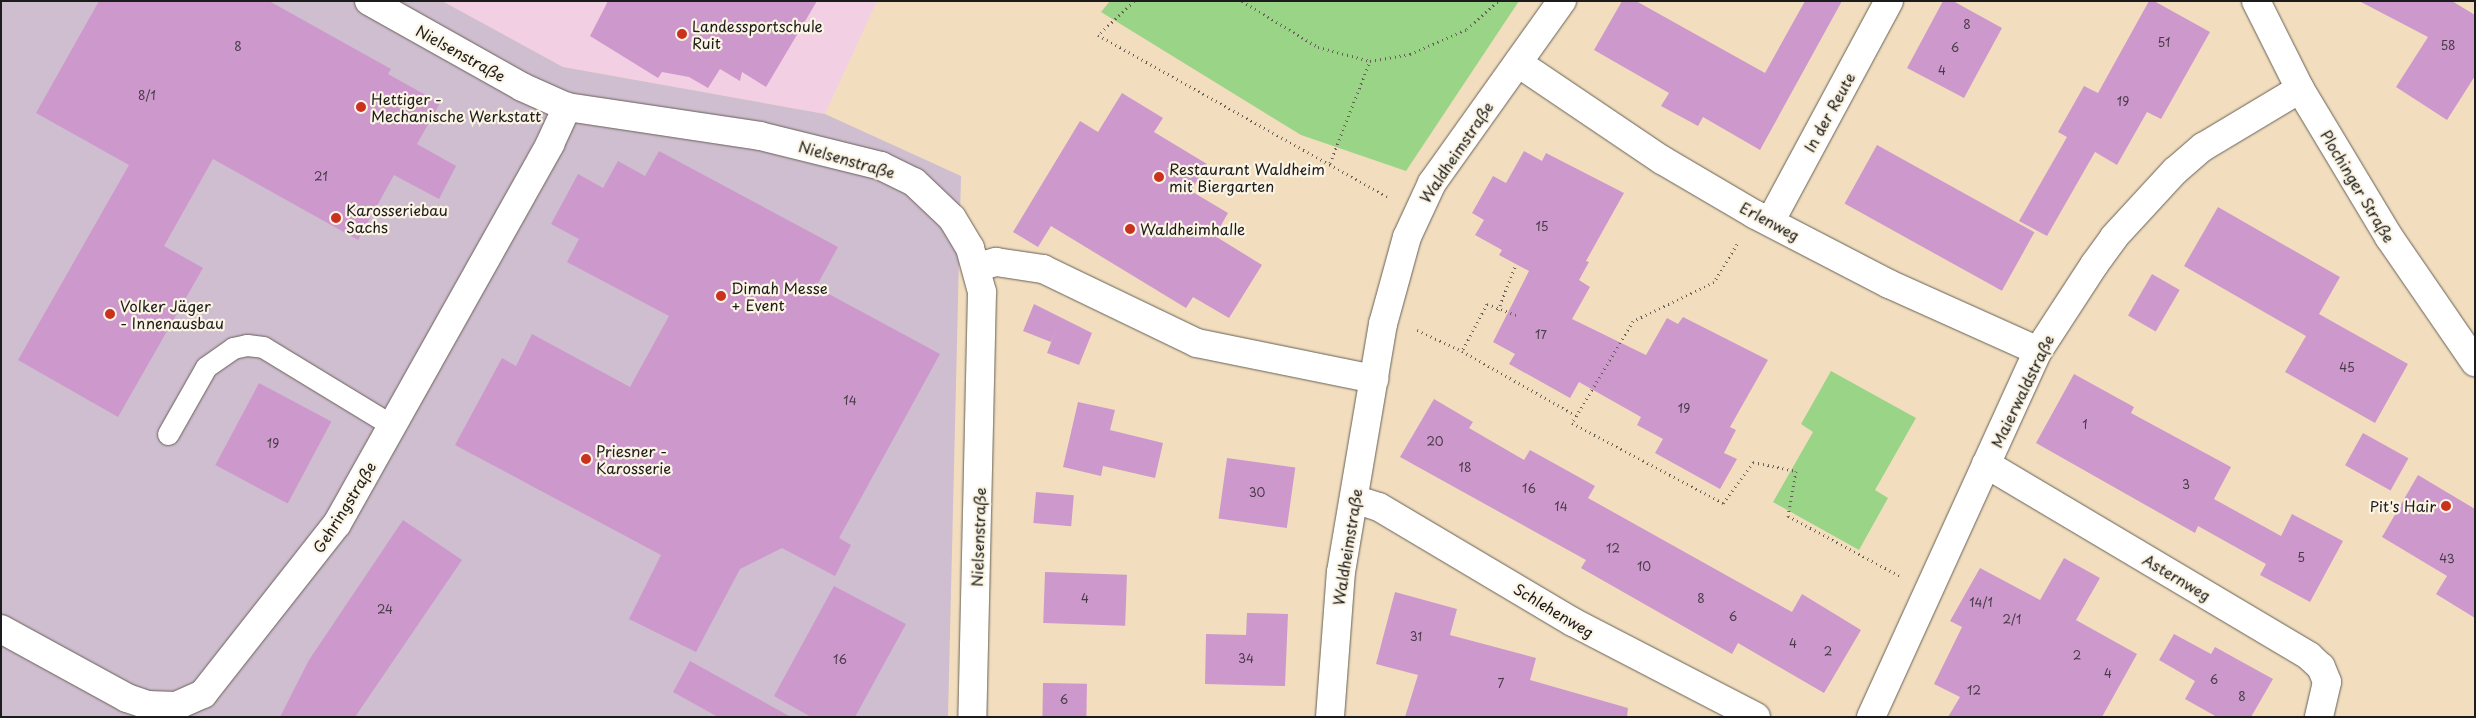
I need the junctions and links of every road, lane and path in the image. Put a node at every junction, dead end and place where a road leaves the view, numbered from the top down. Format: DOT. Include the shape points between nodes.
graph roads {
  1 [pos="369,1"];
  2 [pos="1134,1"];
  3 [pos="1242,1"];
  4 [pos="1498,1"];
  5 [pos="1562,1"];
  6 [pos="1889,1"];
  7 [pos="2256,1"];
  8 [pos="1370,61"];
  9 [pos="1518,63"];
  10 [pos="2300,89"];
  11 [pos="567,107"];
  12 [pos="1330,163"];
  13 [pos="1419,210"];
  14 [pos="1762,218"];
  15 [pos="1516,264"];
  16 [pos="978,268"];
  17 [pos="1498,310"];
  18 [pos="1516,315"];
  19 [pos="1383,324"];
  20 [pos="1462,351"];
  21 [pos="2038,351"];
  22 [pos="2473,356"];
  23 [pos="1374,379"];
  24 [pos="1577,416"];
  25 [pos="393,426"];
  26 [pos="168,434"];
  27 [pos="1986,464"];
  28 [pos="1354,499"];
  29 [pos="1929,592"];
  30 [pos="1,629"];
  31 [pos="972,717"];
  32 [pos="1330,717"];
  33 [pos="1756,717"];
  34 [pos="1871,717"];
  35 [pos="2319,717"];
  1 -- 11 [label="street, Nielsenstraße" via="522,87"];
  2 -- 12 [label="path" via="1098,35"];
  3 -- 8 [label="path" via="1318,47"];
  4 -- 8 [label="path" via="1467,30 1410,54"];
  5 -- 9 [label="street, Waldheimstraße"];
  6 -- 14 [label="street, In der Reute"];
  7 -- 10 [label="street, Plochinger Straße"];
  8 -- 12 [label="path"];
  9 -- 13 [label="street, Waldheimstraße" via="1432,183"];
  9 -- 14 [label="street, Erlenweg" via="1662,160"];
  10 -- 21 [label="street, Maierwaldstraße" via="2203,147 2169,177 2109,244"];
  10 -- 22 [label="street, Plochinger Straße" via="2389,237"];
  11 -- 16 [label="street, Nielsenstraße" via="760,136 897,171 914,182 952,218"];
  11 -- 25 [label="street, Gehringstraße" via="550,144"];
  12 -- 13 [label="path" via="1393,201"];
  13 -- 19 [label="street, Waldheimstraße" via="1407,237"];
  14 -- 21 [label="street, Erlenweg" via="1907,293"];
  14 -- 24 [label="path" via="1714,282 1633,321"];
  15 -- 17 [label="path"];
  16 -- 23 [label="street" via="996,262 1043,269 1197,343"];
  16 -- 31 [label="street, Nielsenstraße" via="983,317"];
  17 -- 18 [label="path"];
  17 -- 20 [label="path" via="1488,304"];
  19 -- 20 [label="path" via="1418,330"];
  19 -- 23 [label="street, Waldheimstraße"];
  20 -- 24 [label="path"];
  21 -- 27 [label="street, Maierwaldstraße"];
  23 -- 28 [label="street, Waldheimstraße"];
  24 -- 29 [label="path" via="1572,423 1723,503 1753,462 1796,471 1788,516"];
  25 -- 26 [label="lane" via="263,347 247,345 233,348 206,367"];
  25 -- 30 [label="street, Gehringstraße" via="320,548 218,678 203,694 189,702 164,707 127,698"];
  27 -- 29 [label="street, Maierwaldstraße"];
  27 -- 35 [label="street, Asternweg" via="2309,656 2321,667 2327,682"];
  28 -- 32 [label="street, Waldheimstraße" via="1336,619"];
  28 -- 33 [label="street, Schlehenweg" via="1411,525 1573,622"];
  29 -- 34 [label="street, Maierwaldstraße"];
}
